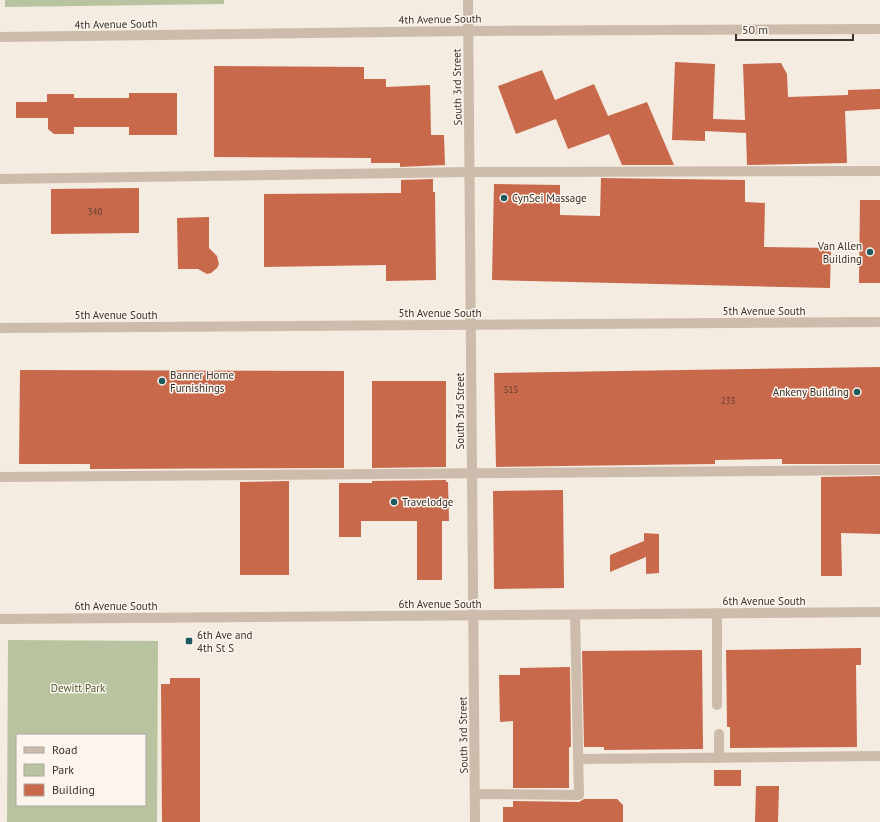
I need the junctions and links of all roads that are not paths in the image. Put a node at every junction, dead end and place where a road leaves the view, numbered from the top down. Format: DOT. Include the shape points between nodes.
graph roads {
  1 [pos="468,0"];
  2 [pos="880,29"];
  3 [pos="468,31"];
  4 [pos="0,37"];
  5 [pos="880,171"];
  6 [pos="470,172"];
  7 [pos="0,179"];
  8 [pos="880,322"];
  9 [pos="472,325"];
  10 [pos="0,328"];
  11 [pos="880,470"];
  12 [pos="472,473"];
  13 [pos="0,477"];
  14 [pos="880,612"];
  15 [pos="717,613"];
  16 [pos="575,614"];
  17 [pos="473,615"];
  18 [pos="0,619"];
  19 [pos="717,705"];
  20 [pos="719,734"];
  21 [pos="880,756"];
  22 [pos="719,758"];
  23 [pos="578,759"];
  24 [pos="475,794"];
  25 [pos="475,822"];
  1 -- 3 [label="street, South 3rd Street"];
  2 -- 3 [label="street, 4th Avenue South"];
  3 -- 4 [label="street, 4th Avenue South"];
  3 -- 6 [label="street, South 3rd Street"];
  5 -- 6 [label="street"];
  6 -- 7 [label="street"];
  6 -- 9 [label="street, South 3rd Street"];
  8 -- 9 [label="street, 5th Avenue South"];
  9 -- 10 [label="street, 5th Avenue South"];
  9 -- 12 [label="street, South 3rd Street"];
  11 -- 12 [label="street"];
  12 -- 13 [label="street"];
  12 -- 17 [label="street, South 3rd Street"];
  14 -- 15 [label="street, 6th Avenue South"];
  15 -- 16 [label="street, 6th Avenue South"];
  15 -- 19 [label="street"];
  16 -- 17 [label="street, 6th Avenue South"];
  16 -- 23 [label="street"];
  17 -- 18 [label="street, 6th Avenue South"];
  17 -- 24 [label="street, South 3rd Street"];
  20 -- 22 [label="street"];
  21 -- 22 [label="street"];
  22 -- 23 [label="street"];
  23 -- 24 [label="street" via="579,795"];
  24 -- 25 [label="street, South 3rd Street"];
}
